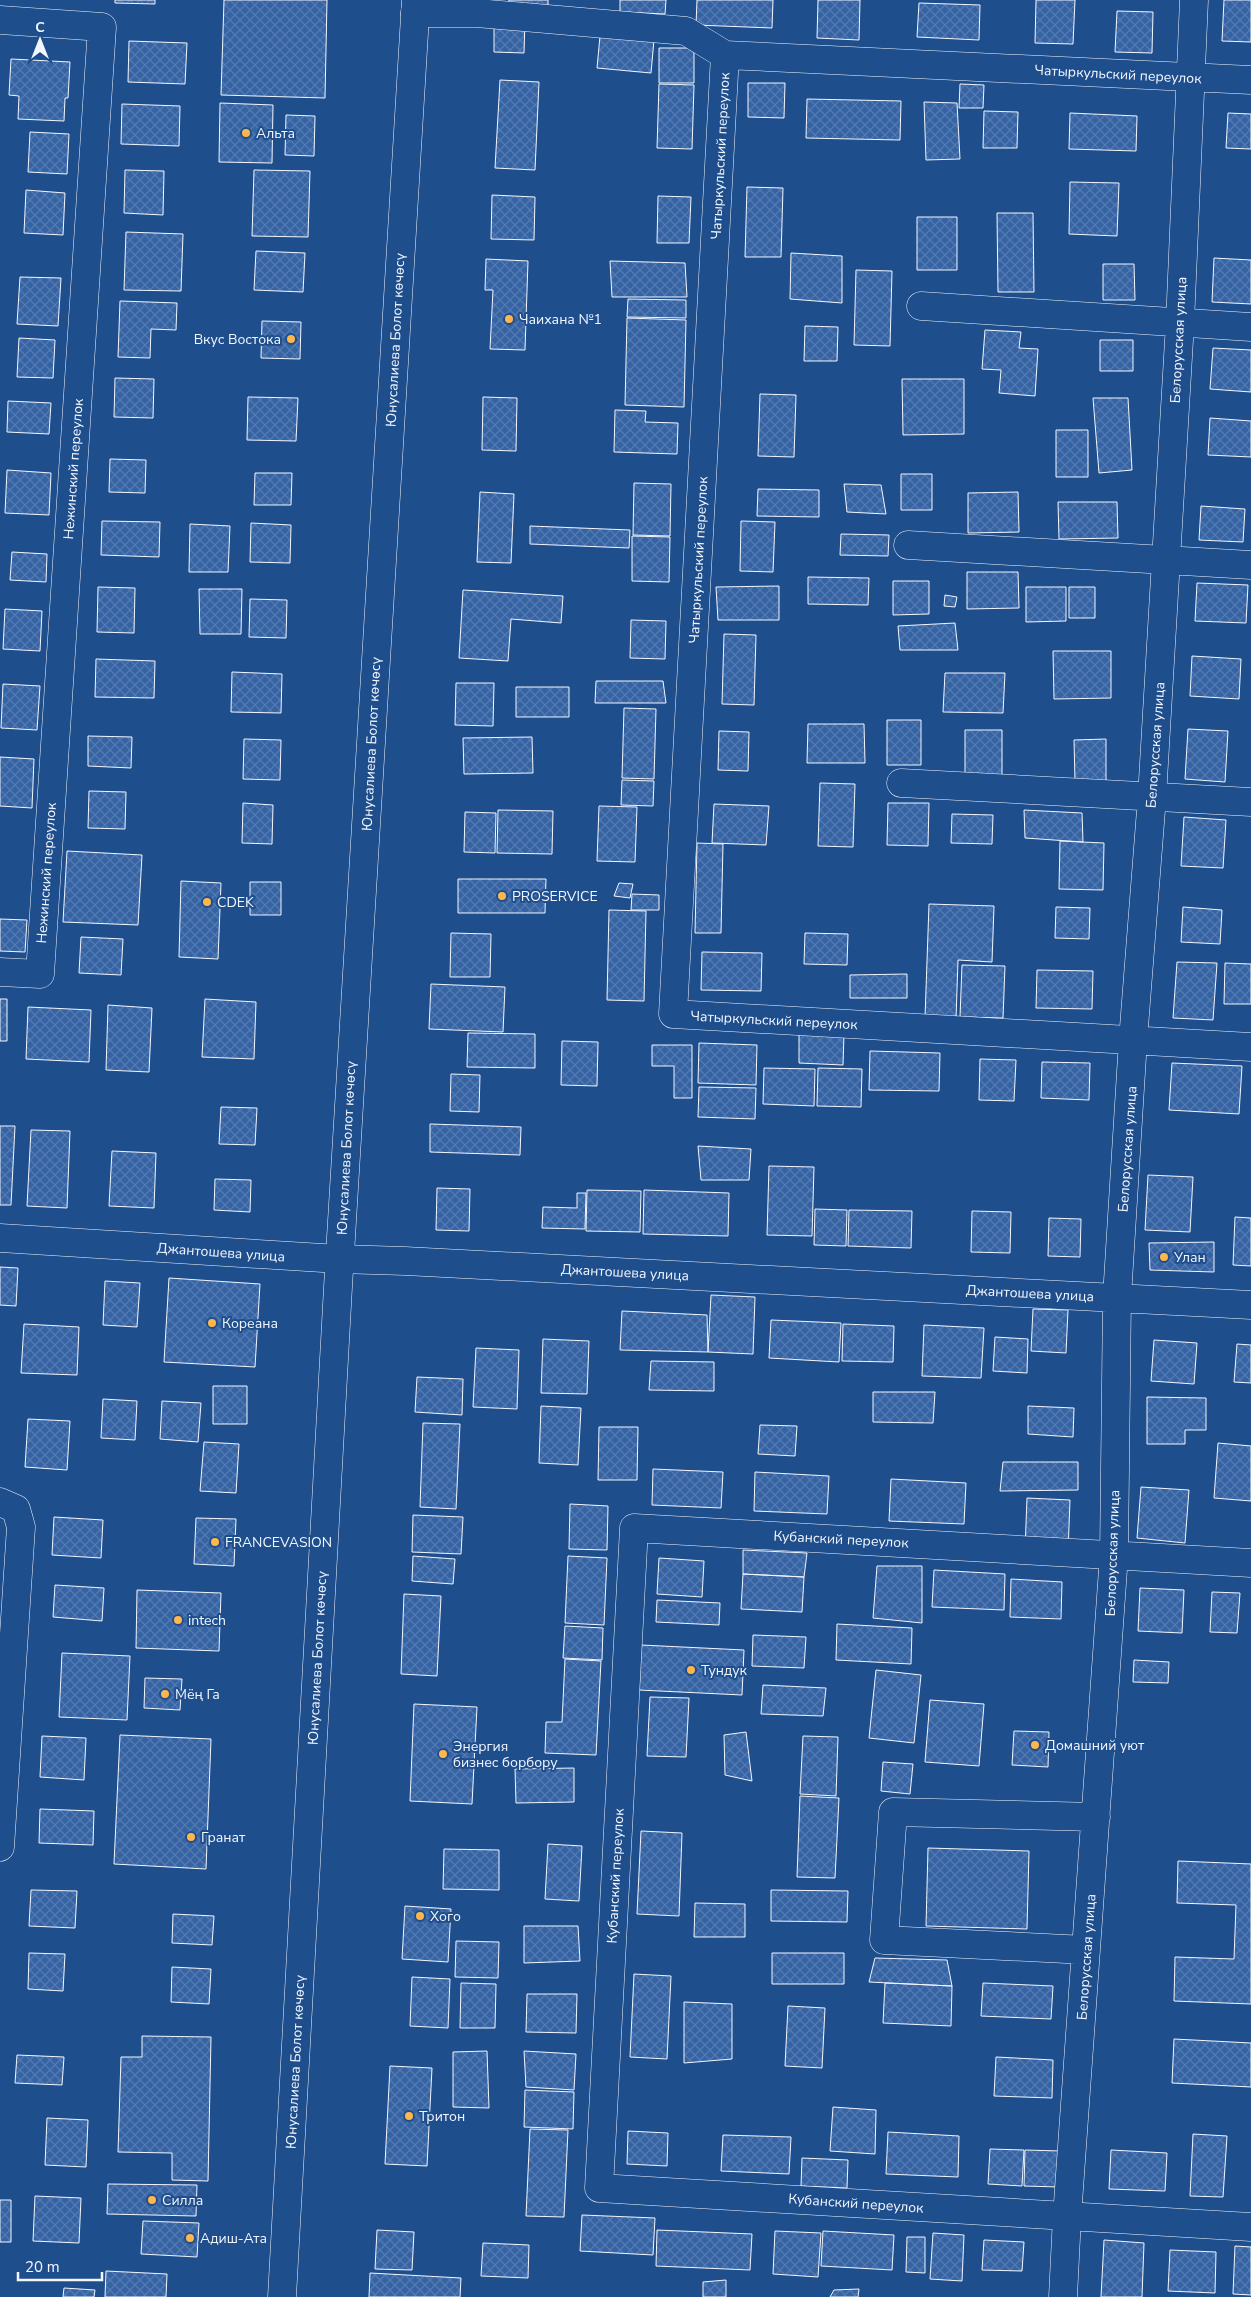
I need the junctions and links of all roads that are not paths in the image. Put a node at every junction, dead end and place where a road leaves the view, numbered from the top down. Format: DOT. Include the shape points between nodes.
graph roads {
  1 [pos="1194,0"];
  2 [pos="415,7"];
  3 [pos="0,20"];
  4 [pos="725,55"];
  5 [pos="1191,77"];
  6 [pos="1251,80"];
  7 [pos="921,306"];
  8 [pos="1180,322"];
  9 [pos="1251,327"];
  10 [pos="908,545"];
  11 [pos="1166,559"];
  12 [pos="1251,565"];
  13 [pos="901,782"];
  14 [pos="1152,798"];
  15 [pos="1251,802"];
  16 [pos="0,972"];
  17 [pos="1134,1040"];
  18 [pos="1251,1047"];
  19 [pos="0,1238"];
  20 [pos="339,1259"];
  21 [pos="1117,1298"];
  22 [pos="1251,1305"];
  23 [pos="0,1502"];
  24 [pos="1114,1555"];
  25 [pos="1251,1563"];
  26 [pos="1096,1816"];
  27 [pos="0,1847"];
  28 [pos="1086,1950"];
  29 [pos="1067,2216"];
  30 [pos="1251,2227"];
  31 [pos="282,2297"];
  32 [pos="1063,2297"];
  1 -- 5 [label="street, Белорусская улица"];
  2 -- 4 [label="street" via="686,31"];
  2 -- 20 [label="street, Юнусалиева Болот көчөсү"];
  3 -- 16 [label="street, Нежинский переулок" via="102,27 40,974"];
  4 -- 5 [label="street, Чатыркульский переулок"];
  4 -- 17 [label="street, Чатыркульский переулок" via="673,1014"];
  5 -- 6 [label="street, Чатыркульский переулок"];
  5 -- 8 [label="street, Белорусская улица"];
  7 -- 8 [label="street"];
  8 -- 9 [label="street"];
  8 -- 11 [label="street, Белорусская улица"];
  10 -- 11 [label="street"];
  11 -- 12 [label="street"];
  11 -- 14 [label="street, Белорусская улица"];
  13 -- 14 [label="street"];
  14 -- 15 [label="street"];
  14 -- 17 [label="street, Белорусская улица"];
  17 -- 18 [label="street, Чатыркульский переулок"];
  17 -- 21 [label="street, Белорусская улица"];
  19 -- 20 [label="street, Джантошева улица"];
  20 -- 21 [label="street, Джантошева улица"];
  20 -- 31 [label="street, Юнусалиева Болот көчөсү"];
  21 -- 22 [label="street, Джантошева улица"];
  21 -- 24 [label="street, Белорусская улица"];
  23 -- 27 [label="street" via="16,1509 21,1527"];
  24 -- 25 [label="street, Кубанский переулок"];
  24 -- 26 [label="street, Белорусская улица"];
  24 -- 29 [label="street, Кубанский переулок" via="634,1528 598,2188"];
  26 -- 28 [label="street, Белорусская улица"];
  26 -- 28 [label="street" via="892,1812 884,1940"];
  28 -- 29 [label="street, Белорусская улица"];
  29 -- 30 [label="street, Кубанский переулок"];
  29 -- 32 [label="street, Белорусская улица"];
}
